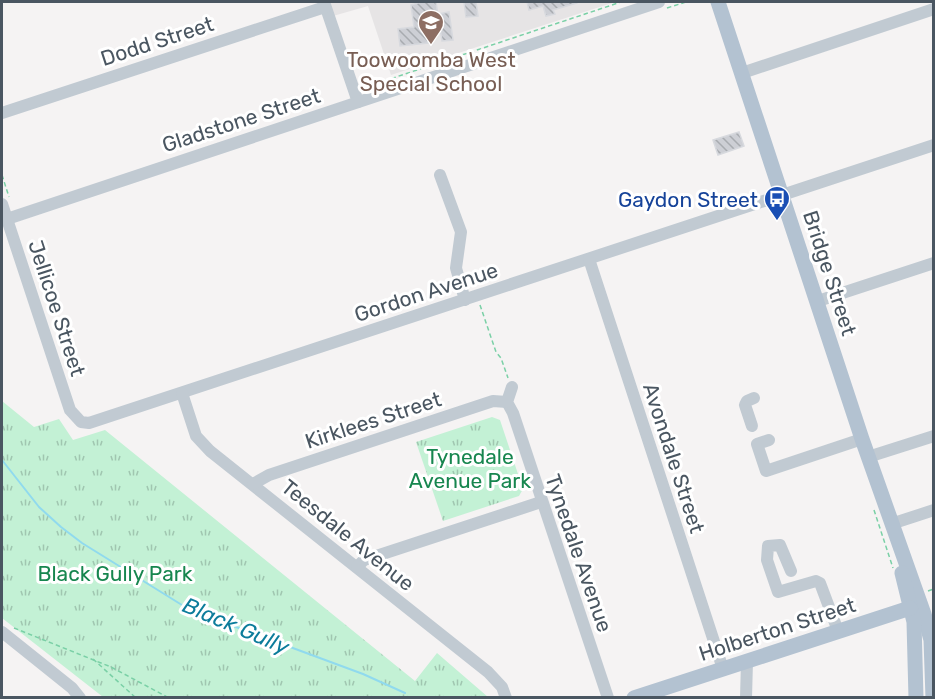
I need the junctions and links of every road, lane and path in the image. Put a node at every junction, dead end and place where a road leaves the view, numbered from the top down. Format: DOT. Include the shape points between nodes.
graph roads {
  1 [pos="621,2"];
  2 [pos="659,2"];
  3 [pos="718,2"];
  4 [pos="324,4"];
  5 [pos="933,9"];
  6 [pos="742,73"];
  7 [pos="356,96"];
  8 [pos="2,112"];
  9 [pos="933,145"];
  10 [pos="440,175"];
  11 [pos="782,194"];
  12 [pos="2,204"];
  13 [pos="7,219"];
  14 [pos="589,259"];
  15 [pos="933,263"];
  16 [pos="471,298"];
  17 [pos="818,301"];
  18 [pos="512,387"];
  19 [pos="182,393"];
  20 [pos="754,398"];
  21 [pos="507,402"];
  22 [pos="81,422"];
  23 [pos="933,436"];
  24 [pos="862,439"];
  25 [pos="868,457"];
  26 [pos="253,484"];
  27 [pos="541,502"];
  28 [pos="933,510"];
  29 [pos="891,524"];
  30 [pos="357,567"];
  31 [pos="791,571"];
  32 [pos="933,589"];
  33 [pos="922,601"];
  34 [pos="870,620"];
  35 [pos="6,629"];
  36 [pos="838,631"];
  37 [pos="932,636"];
  38 [pos="916,647"];
  39 [pos="93,659"];
  40 [pos="747,661"];
  41 [pos="723,669"];
  42 [pos="72,694"];
  43 [pos="135,698"];
  44 [pos="169,698"];
  45 [pos="506,698"];
  46 [pos="608,698"];
  47 [pos="634,698"];
  48 [pos="746,698"];
  49 [pos="916,698"];
  50 [pos="933,698"];
  1 -- 7 [label="path"];
  2 -- 7 [label="street, Gladstone Street"];
  3 -- 6 [label="main road, Bridge Street"];
  4 -- 7 [label="street"];
  4 -- 8 [label="street, Dodd Street"];
  5 -- 6 [label="street"];
  6 -- 11 [label="main road, Bridge Street"];
  7 -- 13 [label="street, Gladstone Street"];
  9 -- 11 [label="street"];
  10 -- 16 [label="street" via="461,232 456,268"];
  11 -- 14 [label="street, Gordon Avenue"];
  11 -- 17 [label="main road, Bridge Street"];
  12 -- 13 [label="street, Jellicoe Street"];
  13 -- 22 [label="street, Jellicoe Street" via="70,410"];
  14 -- 16 [label="street, Gordon Avenue"];
  14 -- 41 [label="street, Avondale Street"];
  15 -- 17 [label="street"];
  16 -- 18 [label="path"];
  16 -- 19 [label="street, Gordon Avenue"];
  17 -- 24 [label="main road, Bridge Street"];
  18 -- 21 [label="street"];
  19 -- 22 [label="street, Gordon Avenue" via="99,420"];
  19 -- 26 [label="street, Teesdale Avenue" via="196,436"];
  20 -- 24 [label="street" via="745,405 763,442 766,471"];
  21 -- 26 [label="street, Kirklees Street" via="492,401 269,475"];
  21 -- 27 [label="street, Tynedale Avenue"];
  23 -- 25 [label="street"];
  24 -- 25 [label="main road, Bridge Street"];
  25 -- 29 [label="main road, Bridge Street"];
  26 -- 30 [label="street, Teesdale Avenue"];
  27 -- 30 [label="street" via="364,560"];
  27 -- 46 [label="street, Tynedale Avenue"];
  28 -- 29 [label="street"];
  29 -- 33 [label="main road, Bridge Street"];
  30 -- 45 [label="street, Teesdale Avenue" via="488,672"];
  31 -- 36 [label="street" via="780,545 768,546 767,560 778,592 820,583"];
  32 -- 33 [label="path"];
  33 -- 34 [label="main road, Holberton Street"];
  33 -- 37 [label="main road, Bridge Street"];
  33 -- 38 [label="main road, Bridge Street"];
  34 -- 36 [label="main road, Holberton Street"];
  34 -- 38 [label="main road" via="902,621"];
  35 -- 39 [label="path"];
  35 -- 42 [label="street"];
  36 -- 40 [label="main road, Holberton Street"];
  37 -- 50 [label="main road, Bridge Street"];
  38 -- 49 [label="main road, Bridge Street"];
  39 -- 43 [label="path"];
  39 -- 44 [label="path"];
  40 -- 41 [label="main road, Holberton Street"];
  40 -- 48 [label="street"];
  41 -- 47 [label="main road, Holberton Street"];
}
